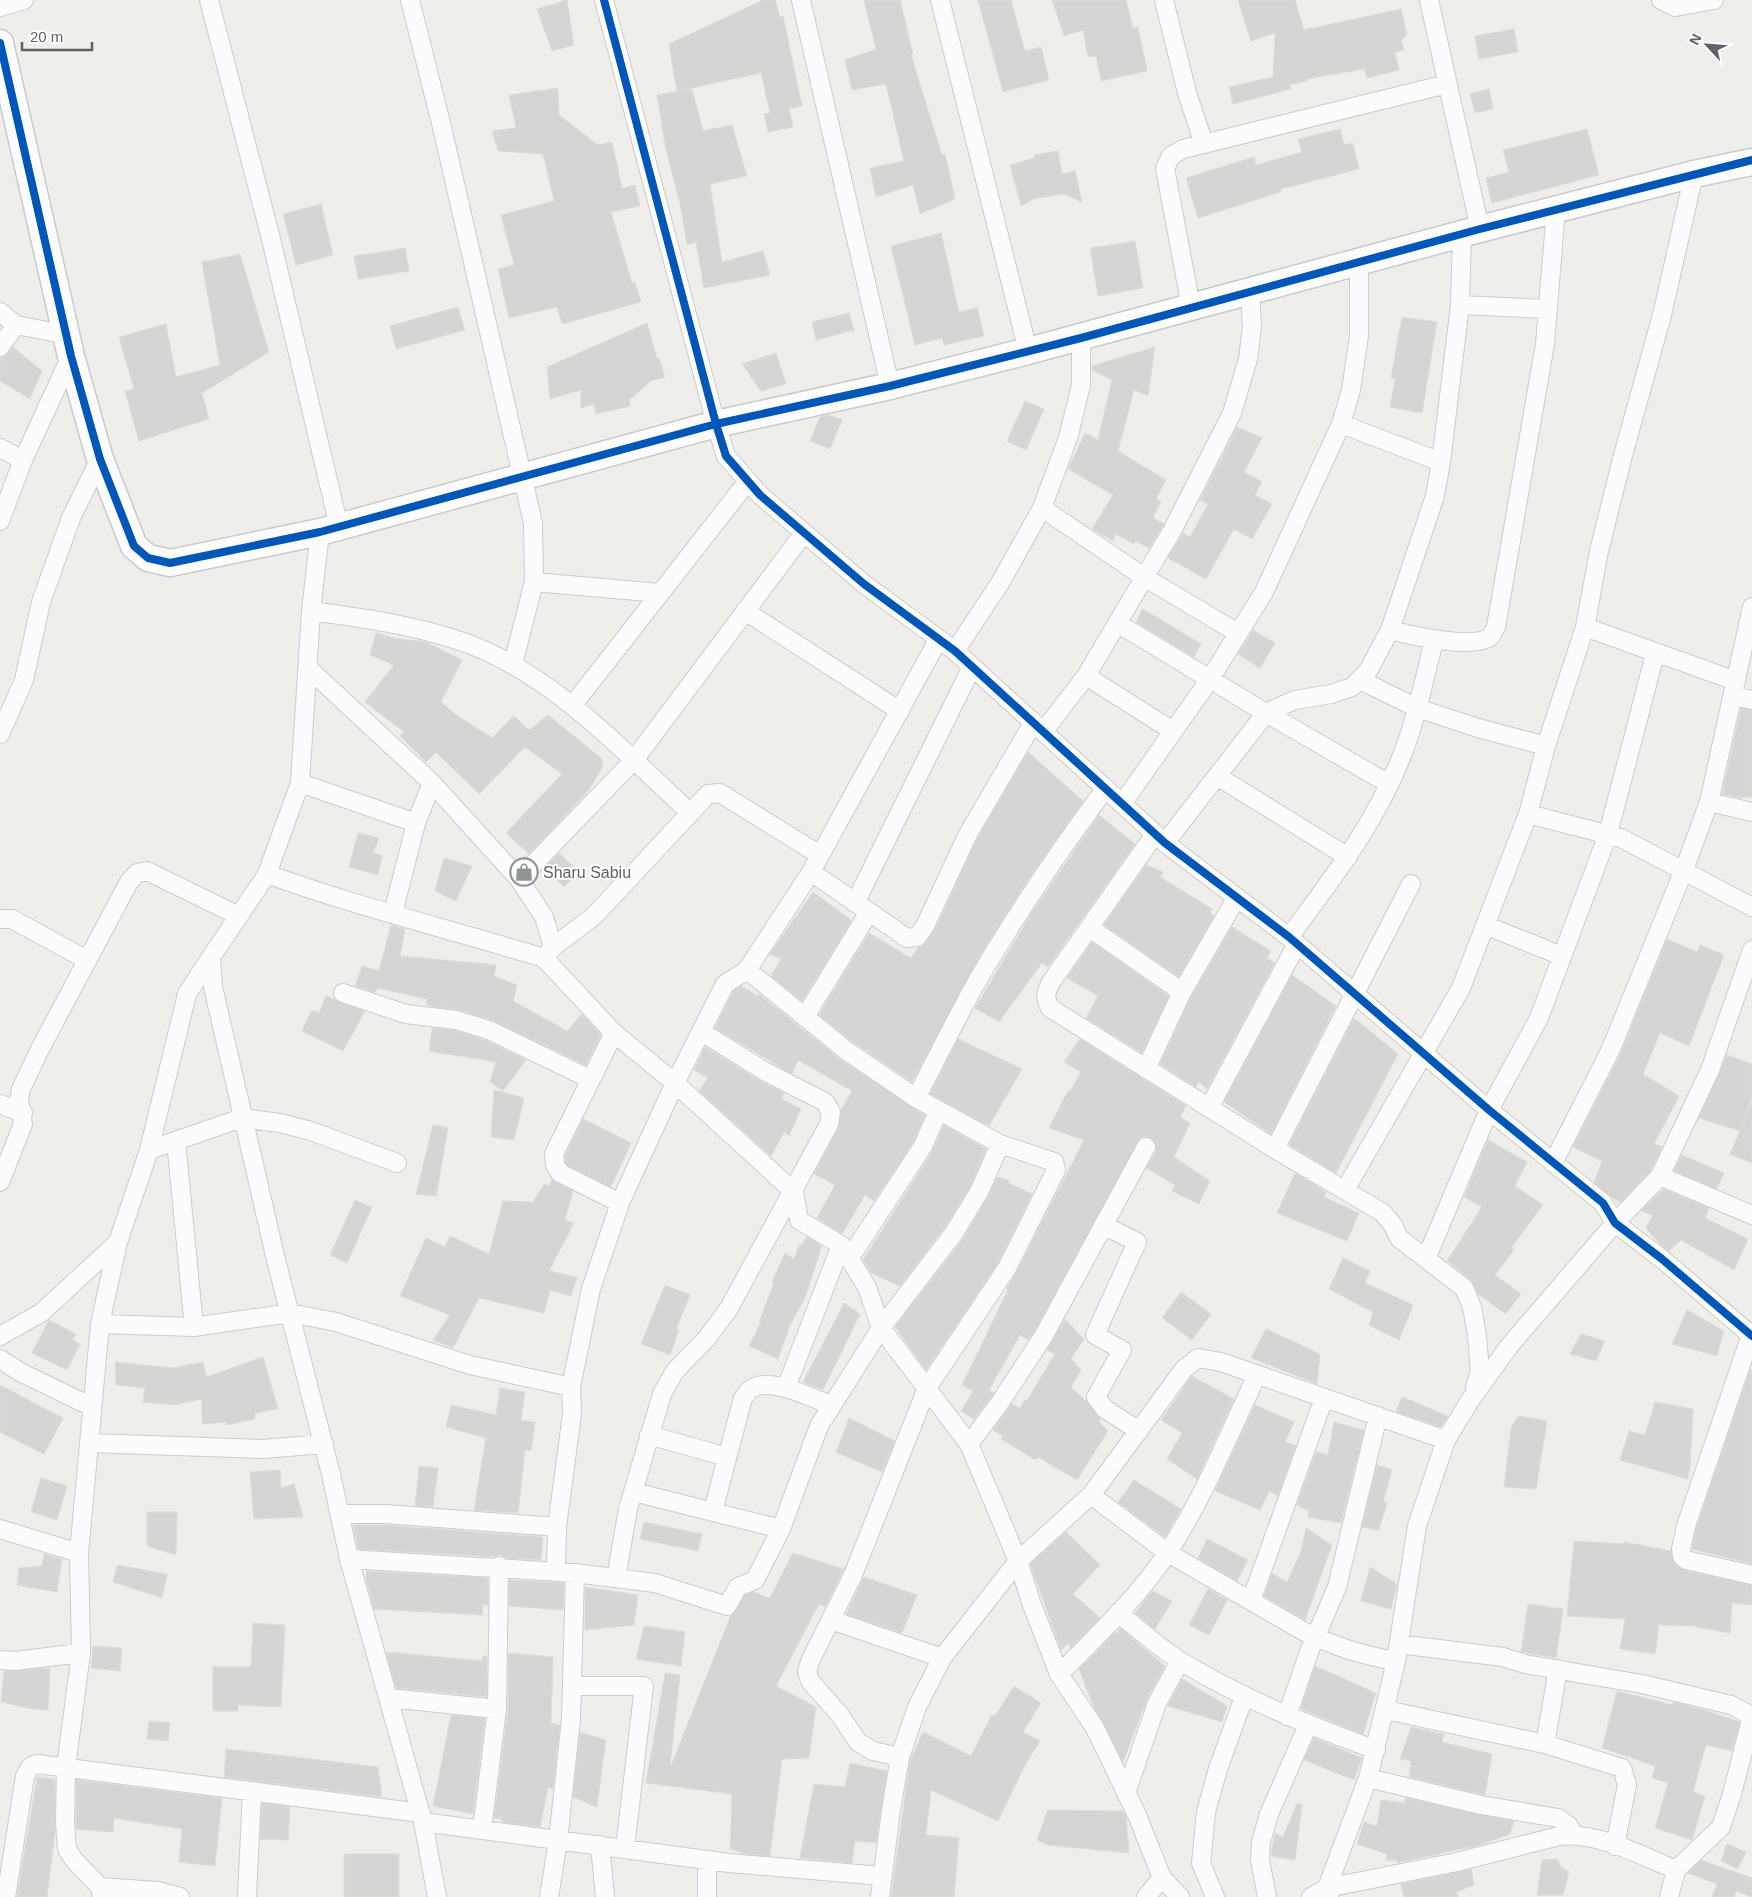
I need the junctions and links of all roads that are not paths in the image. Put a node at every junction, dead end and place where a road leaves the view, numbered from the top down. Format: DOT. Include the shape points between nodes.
graph roads {
  1 [pos="24,0"];
  2 [pos="209,0"];
  3 [pos="410,0"];
  4 [pos="604,0"];
  5 [pos="801,0"];
  6 [pos="940,0"];
  7 [pos="1164,0"];
  8 [pos="1429,0"];
  9 [pos="1661,0"];
  10 [pos="1714,0"];
  11 [pos="0,7"];
  12 [pos="0,43"];
  13 [pos="1447,84"];
  14 [pos="1204,144"];
  15 [pos="1752,161"];
  16 [pos="1694,174"];
  17 [pos="1556,209"];
  18 [pos="1471,231"];
  19 [pos="1359,262"];
  20 [pos="1250,292"];
  21 [pos="1460,304"];
  22 [pos="1191,307"];
  23 [pos="1548,309"];
  24 [pos="0,312"];
  25 [pos="16,325"];
  26 [pos="1081,338"];
  27 [pos="70,345"];
  28 [pos="0,347"];
  29 [pos="1028,351"];
  30 [pos="890,386"];
  31 [pos="716,424"];
  32 [pos="1341,424"];
  33 [pos="0,448"];
  34 [pos="23,460"];
  35 [pos="100,460"];
  36 [pos="1442,462"];
  37 [pos="524,476"];
  38 [pos="748,481"];
  39 [pos="1042,508"];
  40 [pos="0,521"];
  41 [pos="330,530"];
  42 [pos="804,533"];
  43 [pos="1144,577"];
  44 [pos="534,582"];
  45 [pos="660,593"];
  46 [pos="1752,607"];
  47 [pos="311,611"];
  48 [pos="745,611"];
  49 [pos="1117,623"];
  50 [pos="1585,627"];
  51 [pos="1390,630"];
  52 [pos="1238,633"];
  53 [pos="938,640"];
  54 [pos="1434,641"];
  55 [pos="955,651"];
  56 [pos="1655,654"];
  57 [pos="513,664"];
  58 [pos="972,667"];
  59 [pos="308,668"];
  60 [pos="1086,676"];
  61 [pos="1210,679"];
  62 [pos="1360,680"];
  63 [pos="1734,689"];
  64 [pos="1752,700"];
  65 [pos="572,706"];
  66 [pos="1417,708"];
  67 [pos="900,710"];
  68 [pos="1266,713"];
  69 [pos="1038,728"];
  70 [pos="1173,731"];
  71 [pos="0,734"];
  72 [pos="1546,746"];
  73 [pos="634,760"];
  74 [pos="1217,776"];
  75 [pos="300,783"];
  76 [pos="432,784"];
  77 [pos="1389,784"];
  78 [pos="1105,789"];
  79 [pos="1709,802"];
  80 [pos="1122,804"];
  81 [pos="690,812"];
  82 [pos="1752,812"];
  83 [pos="1528,814"];
  84 [pos="416,823"];
  85 [pos="1608,834"];
  86 [pos="1160,839"];
  87 [pos="820,854"];
  88 [pos="1348,857"];
  89 [pos="1684,870"];
  90 [pos="810,872"];
  91 [pos="268,874"];
  92 [pos="520,879"];
  93 [pos="1411,884"];
  94 [pos="1237,897"];
  95 [pos="862,908"];
  96 [pos="1752,908"];
  97 [pos="393,913"];
  98 [pos="239,916"];
  99 [pos="0,919"];
  100 [pos="1487,926"];
  101 [pos="1090,928"];
  102 [pos="1293,941"];
  103 [pos="1752,950"];
  104 [pos="549,953"];
  105 [pos="1562,956"];
  106 [pos="211,957"];
  107 [pos="87,960"];
  108 [pos="747,970"];
  109 [pos="343,992"];
  110 [pos="1182,992"];
  111 [pos="1354,992"];
  112 [pos="805,1017"];
  113 [pos="702,1032"];
  114 [pos="614,1033"];
  115 [pos="1424,1053"];
  116 [pos="1146,1069"];
  117 [pos="590,1079"];
  118 [pos="675,1083"];
  119 [pos="916,1098"];
  120 [pos="0,1104"];
  121 [pos="1209,1108"];
  122 [pos="1489,1110"];
  123 [pos="938,1112"];
  124 [pos="23,1113"];
  125 [pos="242,1118"];
  126 [pos="176,1141"];
  127 [pos="1000,1144"];
  128 [pos="1146,1147"];
  129 [pos="1274,1149"];
  130 [pos="149,1150"];
  131 [pos="1553,1163"];
  132 [pos="398,1164"];
  133 [pos="1660,1176"];
  134 [pos="0,1182"];
  135 [pos="1345,1190"];
  136 [pos="794,1192"];
  137 [pos="620,1203"];
  138 [pos="1751,1212"];
  139 [pos="1615,1224"];
  140 [pos="1103,1225"];
  141 [pos="118,1242"];
  142 [pos="845,1252"];
  143 [pos="1426,1259"];
  144 [pos="290,1313"];
  145 [pos="100,1324"];
  146 [pos="194,1328"];
  147 [pos="881,1328"];
  148 [pos="1751,1335"];
  149 [pos="0,1336"];
  150 [pos="0,1359"];
  151 [pos="1257,1374"];
  152 [pos="571,1387"];
  153 [pos="786,1388"];
  154 [pos="927,1388"];
  155 [pos="1324,1398"];
  156 [pos="1469,1402"];
  157 [pos="831,1405"];
  158 [pos="92,1407"];
  159 [pos="1378,1416"];
  160 [pos="1139,1431"];
  161 [pos="649,1435"];
  162 [pos="1446,1440"];
  163 [pos="89,1443"];
  164 [pos="324,1444"];
  165 [pos="969,1444"];
  166 [pos="727,1457"];
  167 [pos="634,1492"];
  168 [pos="1091,1495"];
  169 [pos="713,1511"];
  170 [pos="340,1514"];
  171 [pos="557,1527"];
  172 [pos="0,1529"];
  173 [pos="781,1529"];
  174 [pos="79,1553"];
  175 [pos="1168,1553"];
  176 [pos="349,1559"];
  177 [pos="1018,1561"];
  178 [pos="499,1566"];
  179 [pos="556,1571"];
  180 [pos="575,1573"];
  181 [pos="1752,1575"];
  182 [pos="616,1578"];
  183 [pos="1251,1601"];
  184 [pos="1118,1613"];
  185 [pos="830,1620"];
  186 [pos="1316,1638"];
  187 [pos="1397,1652"];
  188 [pos="81,1654"];
  189 [pos="942,1658"];
  190 [pos="0,1660"];
  191 [pos="1180,1661"];
  192 [pos="1558,1669"];
  193 [pos="1060,1674"];
  194 [pos="572,1686"];
  195 [pos="1244,1697"];
  196 [pos="388,1698"];
  197 [pos="497,1709"];
  198 [pos="1386,1710"];
  199 [pos="1287,1716"];
  200 [pos="1752,1716"];
  201 [pos="1308,1725"];
  202 [pos="1545,1744"];
  203 [pos="1376,1750"];
  204 [pos="900,1757"];
  205 [pos="66,1767"];
  206 [pos="1368,1778"];
  207 [pos="252,1791"];
  208 [pos="1126,1793"];
  209 [pos="422,1818"];
  210 [pos="482,1830"];
  211 [pos="1573,1834"];
  212 [pos="558,1841"];
  213 [pos="600,1845"];
  214 [pos="1615,1846"];
  215 [pos="625,1848"];
  216 [pos="707,1860"];
  217 [pos="1676,1870"];
  218 [pos="881,1876"];
  219 [pos="1162,1878"];
  220 [pos="101,1892"];
  221 [pos="1328,1893"];
  222 [pos="6,1897"];
  223 [pos="180,1897"];
  224 [pos="248,1897"];
  225 [pos="437,1897"];
  226 [pos="549,1897"];
  227 [pos="605,1897"];
  228 [pos="707,1897"];
  229 [pos="880,1897"];
  230 [pos="1146,1897"];
  231 [pos="1180,1897"];
  232 [pos="1214,1897"];
  233 [pos="1267,1897"];
  234 [pos="1311,1897"];
  235 [pos="1669,1897"];
  1 -- 11 [label="street"];
  2 -- 41 [label="street" via="270,234"];
  3 -- 37 [label="street"];
  4 -- 31 [label="street"];
  5 -- 30 [label="street"];
  6 -- 29 [label="street"];
  7 -- 14 [label="street" via="1187,93"];
  8 -- 13 [label="street"];
  9 -- 10 [label="street" via="1675,7"];
  12 -- 27 [label="street"];
  13 -- 14 [label="street"];
  13 -- 18 [label="street"];
  14 -- 22 [label="street" via="1171,156 1165,168"];
  15 -- 16 [label="street"];
  16 -- 17 [label="street"];
  16 -- 50 [label="street" via="1662,315 1599,550"];
  17 -- 18 [label="street"];
  17 -- 23 [label="street"];
  18 -- 19 [label="street"];
  18 -- 21 [label="street"];
  19 -- 20 [label="street"];
  19 -- 32 [label="street" via="1359,336 1351,390"];
  20 -- 22 [label="street"];
  20 -- 43 [label="street" via="1252,327 1248,358 1232,413 1173,529"];
  21 -- 23 [label="street"];
  21 -- 36 [label="street"];
  22 -- 26 [label="street"];
  23 -- 54 [label="street" via="1545,344 1496,627 1484,640"];
  24 -- 25 [label="street"];
  25 -- 27 [label="street"];
  25 -- 28 [label="street"];
  26 -- 29 [label="street"];
  26 -- 39 [label="street" via="1081,385 1068,438"];
  27 -- 34 [label="street"];
  27 -- 35 [label="street"];
  29 -- 30 [label="street"];
  30 -- 31 [label="street"];
  31 -- 37 [label="street"];
  31 -- 38 [label="street" via="726,456"];
  32 -- 36 [label="street"];
  32 -- 52 [label="street" via="1264,592"];
  33 -- 34 [label="street"];
  34 -- 40 [label="street"];
  35 -- 41 [label="street" via="134,546 148,558 170,563"];
  35 -- 71 [label="street" via="71,518 41,602 24,680"];
  36 -- 51 [label="street" via="1435,496"];
  37 -- 41 [label="street"];
  37 -- 44 [label="street" via="533,522"];
  38 -- 42 [label="street"];
  38 -- 45 [label="street"];
  39 -- 43 [label="street"];
  39 -- 55 [label="street" via="1000,583"];
  41 -- 47 [label="street"];
  42 -- 48 [label="street"];
  42 -- 53 [label="street"];
  43 -- 49 [label="street"];
  43 -- 52 [label="street"];
  44 -- 45 [label="street"];
  44 -- 57 [label="street"];
  45 -- 65 [label="street"];
  46 -- 63 [label="street"];
  47 -- 57 [label="street" via="394,623 464,642"];
  47 -- 59 [label="street"];
  48 -- 67 [label="street"];
  48 -- 73 [label="street"];
  49 -- 60 [label="street"];
  49 -- 61 [label="street"];
  50 -- 56 [label="street"];
  50 -- 72 [label="street"];
  51 -- 54 [label="street"];
  51 -- 62 [label="street"];
  52 -- 61 [label="street"];
  53 -- 55 [label="street"];
  53 -- 67 [label="street"];
  54 -- 66 [label="street"];
  55 -- 58 [label="street"];
  56 -- 63 [label="street"];
  56 -- 85 [label="street"];
  57 -- 65 [label="street"];
  58 -- 69 [label="street"];
  58 -- 95 [label="street"];
  59 -- 75 [label="street"];
  59 -- 76 [label="street"];
  60 -- 69 [label="street"];
  60 -- 70 [label="street"];
  61 -- 68 [label="street"];
  61 -- 70 [label="street"];
  62 -- 66 [label="street"];
  62 -- 68 [label="street" via="1352,687 1295,700"];
  63 -- 64 [label="street"];
  63 -- 79 [label="street"];
  65 -- 73 [label="street"];
  66 -- 72 [label="street"];
  66 -- 77 [label="street" via="1402,757"];
  67 -- 87 [label="street"];
  68 -- 74 [label="street"];
  68 -- 77 [label="street"];
  69 -- 78 [label="street"];
  69 -- 95 [label="street" via="968,834 925,926 916,937 906,938"];
  70 -- 80 [label="street"];
  72 -- 83 [label="street"];
  73 -- 81 [label="street"];
  73 -- 92 [label="street"];
  74 -- 86 [label="street"];
  74 -- 88 [label="street"];
  75 -- 84 [label="street"];
  75 -- 91 [label="street"];
  76 -- 84 [label="street"];
  76 -- 92 [label="street"];
  77 -- 88 [label="street"];
  78 -- 80 [label="street"];
  78 -- 119 [label="street" via="1058,852 1011,926 976,984"];
  79 -- 82 [label="street"];
  79 -- 89 [label="street"];
  80 -- 86 [label="street"];
  81 -- 87 [label="street" via="708,794 720,793"];
  81 -- 104 [label="street" via="594,916"];
  83 -- 85 [label="street"];
  83 -- 100 [label="street"];
  84 -- 97 [label="street"];
  85 -- 89 [label="street"];
  85 -- 105 [label="street"];
  86 -- 94 [label="street"];
  86 -- 101 [label="street"];
  87 -- 90 [label="street"];
  88 -- 102 [label="street"];
  89 -- 96 [label="street"];
  89 -- 131 [label="street" via="1610,1051"];
  90 -- 95 [label="street"];
  90 -- 108 [label="street"];
  91 -- 97 [label="street" via="330,897"];
  91 -- 98 [label="street"];
  92 -- 104 [label="street" via="544,917"];
  93 -- 111 [label="street"];
  94 -- 102 [label="street"];
  94 -- 110 [label="street"];
  95 -- 112 [label="street"];
  97 -- 104 [label="street"];
  98 -- 106 [label="street"];
  98 -- 107 [label="street" via="148,871 137,873"];
  99 -- 107 [label="street" via="12,919"];
  100 -- 105 [label="street"];
  100 -- 115 [label="street" via="1461,988"];
  101 -- 110 [label="street"];
  101 -- 116 [label="street" via="1051,982 1045,1000 1050,1008"];
  102 -- 111 [label="street"];
  102 -- 121 [label="street"];
  103 -- 133 [label="street" via="1710,1070"];
  104 -- 114 [label="street"];
  105 -- 122 [label="street" via="1539,1018"];
  106 -- 125 [label="street" via="213,987"];
  106 -- 130 [label="street" via="187,994"];
  107 -- 124 [label="street" via="22,1088 19,1100"];
  108 -- 112 [label="street"];
  108 -- 113 [label="street" via="725,984"];
  109 -- 117 [label="street" via="406,1014 456,1020 489,1030"];
  110 -- 116 [label="street"];
  111 -- 115 [label="street"];
  111 -- 129 [label="street"];
  112 -- 119 [label="street" via="847,1051"];
  113 -- 118 [label="street"];
  113 -- 136 [label="street" via="825,1102 831,1112 829,1124"];
  114 -- 117 [label="street"];
  114 -- 118 [label="street"];
  115 -- 122 [label="street"];
  115 -- 135 [label="street"];
  116 -- 121 [label="street"];
  117 -- 137 [label="street" via="554,1154 555,1165 560,1173"];
  118 -- 136 [label="street"];
  118 -- 137 [label="street"];
  119 -- 123 [label="street"];
  120 -- 124 [label="street"];
  121 -- 129 [label="street"];
  122 -- 131 [label="street"];
  122 -- 143 [label="street"];
  123 -- 127 [label="street"];
  123 -- 142 [label="street" via="923,1146"];
  124 -- 134 [label="street" via="23,1124"];
  125 -- 126 [label="street"];
  125 -- 132 [label="street" via="311,1131"];
  125 -- 144 [label="street"];
  126 -- 130 [label="street"];
  126 -- 146 [label="street"];
  127 -- 147 [label="street" via="980,1190 954,1233"];
  127 -- 154 [label="street" via="1054,1162 1056,1170 1007,1268"];
  128 -- 140 [label="street"];
  129 -- 135 [label="street"];
  130 -- 141 [label="street"];
  131 -- 139 [label="street" via="1603,1203"];
  133 -- 138 [label="street"];
  133 -- 139 [label="street"];
  135 -- 143 [label="street" via="1383,1213 1394,1225 1399,1238"];
  136 -- 142 [label="street" via="799,1220"];
  136 -- 161 [label="street" via="728,1310 674,1371 662,1394"];
  137 -- 152 [label="street" via="591,1289"];
  139 -- 148 [label="street" via="1662,1259"];
  139 -- 156 [label="street" via="1510,1345"];
  140 -- 160 [label="street" via="1137,1242 1095,1335 1122,1350 1096,1397 1105,1409"];
  140 -- 165 [label="street" via="1043,1337"];
  141 -- 145 [label="street"];
  141 -- 149 [label="street" via="41,1313"];
  142 -- 147 [label="street" via="867,1287"];
  142 -- 153 [label="street"];
  143 -- 156 [label="street" via="1464,1288 1472,1307 1480,1371"];
  144 -- 146 [label="street"];
  144 -- 152 [label="street" via="336,1322 470,1365"];
  144 -- 164 [label="street"];
  145 -- 146 [label="street"];
  145 -- 158 [label="street"];
  147 -- 154 [label="street"];
  147 -- 157 [label="street"];
  148 -- 181 [label="street" via="1680,1549 1686,1560"];
  150 -- 158 [label="street"];
  151 -- 155 [label="street"];
  151 -- 160 [label="street" via="1198,1358 1184,1370"];
  151 -- 175 [label="street" via="1202,1492"];
  152 -- 171 [label="street" via="572,1414"];
  153 -- 157 [label="street"];
  153 -- 166 [label="street" via="765,1385 751,1389 743,1398"];
  154 -- 165 [label="street"];
  154 -- 185 [label="street" via="853,1575"];
  155 -- 159 [label="street"];
  155 -- 183 [label="street"];
  156 -- 162 [label="street"];
  157 -- 173 [label="street" via="819,1426"];
  158 -- 163 [label="street"];
  159 -- 162 [label="street"];
  159 -- 186 [label="street" via="1337,1587"];
  160 -- 168 [label="street"];
  161 -- 166 [label="street"];
  161 -- 167 [label="street"];
  162 -- 187 [label="street" via="1417,1526"];
  163 -- 164 [label="street" via="262,1449"];
  163 -- 174 [label="street"];
  164 -- 170 [label="street"];
  165 -- 177 [label="street"];
  166 -- 169 [label="street"];
  167 -- 169 [label="street"];
  167 -- 182 [label="street" via="628,1508"];
  168 -- 175 [label="street"];
  168 -- 177 [label="street"];
  169 -- 173 [label="street"];
  170 -- 171 [label="street" via="385,1514"];
  170 -- 176 [label="street"];
  171 -- 179 [label="street"];
  172 -- 174 [label="street"];
  173 -- 182 [label="street" via="755,1580 738,1587 727,1606 655,1583"];
  174 -- 188 [label="street"];
  175 -- 183 [label="street"];
  175 -- 184 [label="street"];
  176 -- 178 [label="street"];
  176 -- 196 [label="street"];
  177 -- 189 [label="street"];
  177 -- 193 [label="street"];
  178 -- 179 [label="street"];
  178 -- 197 [label="street"];
  179 -- 180 [label="street"];
  180 -- 182 [label="street"];
  180 -- 194 [label="street"];
  183 -- 186 [label="street"];
  184 -- 191 [label="street"];
  184 -- 193 [label="street"];
  185 -- 189 [label="street"];
  185 -- 204 [label="street" via="811,1659 810,1681 840,1715 858,1742 873,1751"];
  186 -- 187 [label="street" via="1380,1658"];
  186 -- 199 [label="street"];
  187 -- 192 [label="street" via="1502,1657"];
  187 -- 198 [label="street"];
  188 -- 190 [label="street"];
  188 -- 205 [label="street"];
  189 -- 204 [label="street" via="917,1708"];
  191 -- 195 [label="street"];
  191 -- 208 [label="street" via="1157,1703"];
  192 -- 200 [label="street" via="1731,1705"];
  192 -- 202 [label="street"];
  193 -- 208 [label="street" via="1095,1728"];
  194 -- 212 [label="street"];
  194 -- 215 [label="street" via="644,1686"];
  195 -- 199 [label="street"];
  195 -- 232 [label="street" via="1206,1812 1201,1863"];
  196 -- 197 [label="street"];
  196 -- 209 [label="street"];
  197 -- 210 [label="street"];
  198 -- 202 [label="street"];
  198 -- 203 [label="street"];
  199 -- 201 [label="street"];
  200 -- 217 [label="street" via="1721,1827"];
  201 -- 203 [label="street"];
  201 -- 233 [label="street" via="1269,1814 1261,1842 1260,1860"];
  202 -- 214 [label="street" via="1622,1768 1627,1785"];
  203 -- 206 [label="street"];
  204 -- 218 [label="street"];
  205 -- 207 [label="street"];
  205 -- 220 [label="street" via="67,1849"];
  205 -- 222 [label="street" via="37,1764 30,1767 24,1776"];
  206 -- 211 [label="street" via="1558,1818 1569,1826"];
  206 -- 221 [label="street"];
  207 -- 209 [label="street"];
  207 -- 224 [label="street"];
  208 -- 219 [label="street"];
  209 -- 210 [label="street"];
  209 -- 225 [label="street"];
  210 -- 212 [label="street"];
  211 -- 214 [label="street"];
  211 -- 221 [label="street"];
  212 -- 213 [label="street"];
  212 -- 226 [label="street"];
  213 -- 215 [label="street"];
  213 -- 227 [label="street"];
  214 -- 217 [label="street"];
  215 -- 216 [label="street"];
  216 -- 218 [label="street"];
  216 -- 228 [label="street"];
  217 -- 235 [label="street"];
  218 -- 229 [label="street"];
  219 -- 230 [label="street"];
  219 -- 231 [label="street"];
  220 -- 223 [label="street" via="158,1891"];
  221 -- 234 [label="street"];
}
